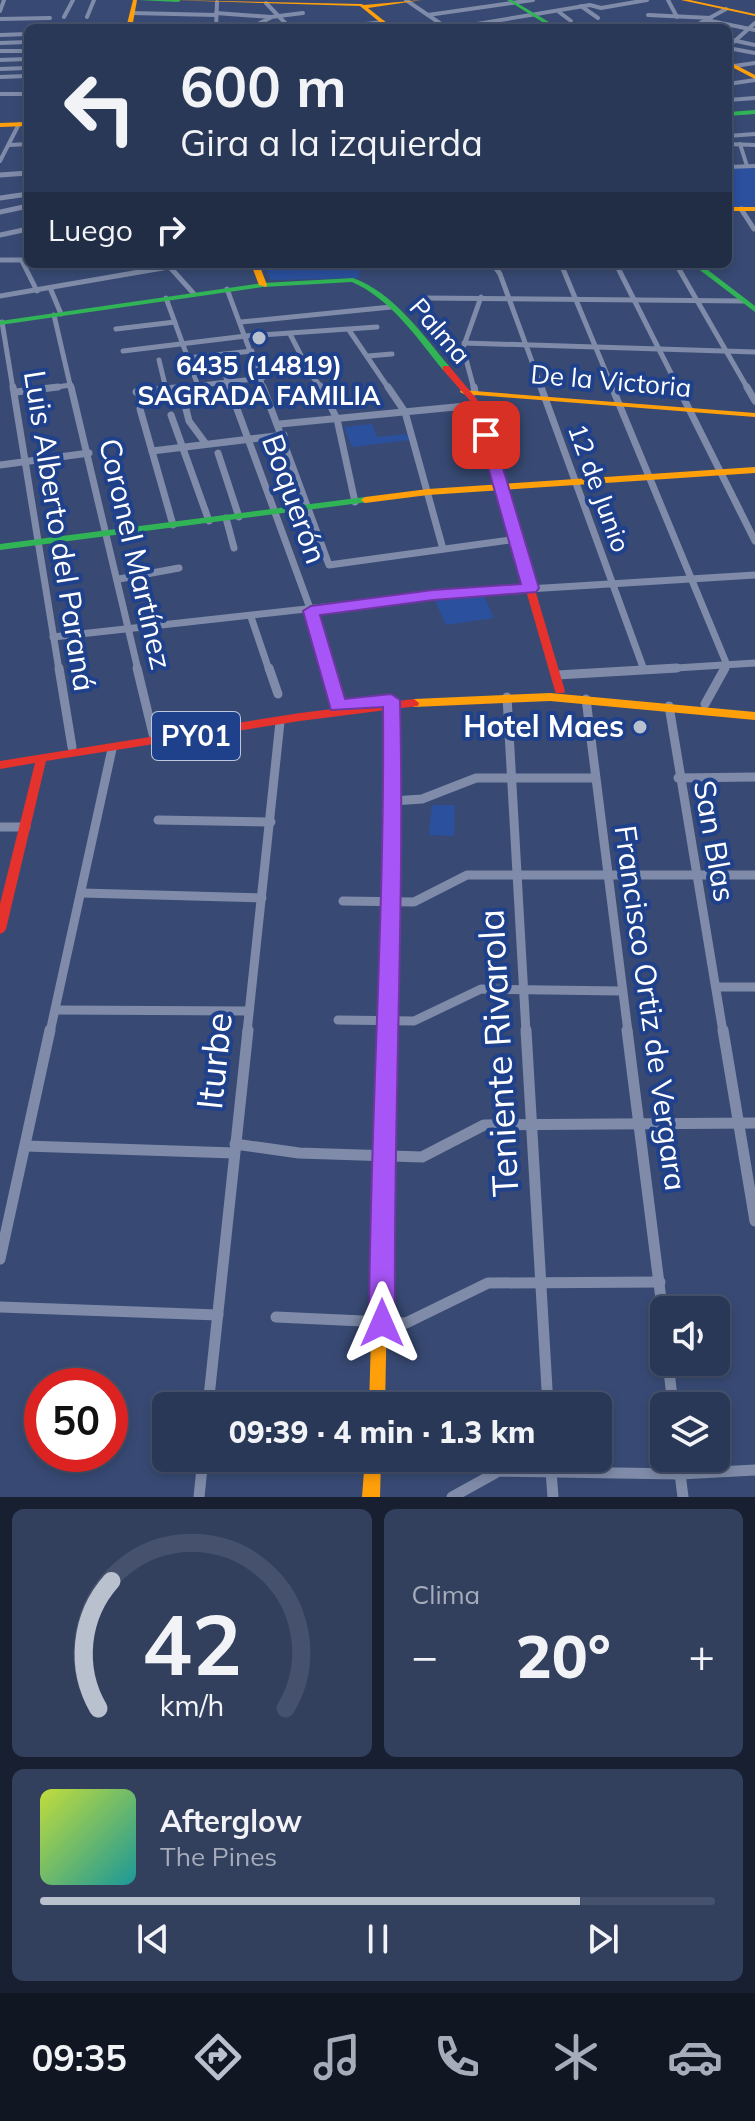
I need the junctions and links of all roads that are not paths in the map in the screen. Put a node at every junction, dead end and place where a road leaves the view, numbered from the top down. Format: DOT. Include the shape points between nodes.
graph roads {
  1 [pos="4,0"];
  2 [pos="73,0"];
  3 [pos="94,0"];
  4 [pos="138,0"];
  5 [pos="157,0"];
  6 [pos="410,0"];
  7 [pos="533,0"];
  8 [pos="647,0"];
  9 [pos="668,0"];
  10 [pos="683,0"];
  11 [pos="178,1"];
  12 [pos="512,1"];
  13 [pos="266,4"];
  14 [pos="360,4"];
  15 [pos="581,6"];
  16 [pos="216,8"];
  17 [pos="726,9"];
  18 [pos="0,11"];
  19 [pos="643,11"];
  20 [pos="559,12"];
  21 [pos="132,13"];
  22 [pos="303,13"];
  23 [pos="177,14"];
  24 [pos="428,15"];
  25 [pos="648,15"];
  26 [pos="676,15"];
  27 [pos="278,16"];
  28 [pos="536,16"];
  29 [pos="64,17"];
  30 [pos="87,17"];
  31 [pos="271,17"];
  32 [pos="50,18"];
  33 [pos="598,18"];
  34 [pos="710,18"];
  35 [pos="0,19"];
  36 [pos="325,19"];
  37 [pos="571,21"];
  38 [pos="40,23"];
  39 [pos="755,23"];
  40 [pos="130,24"];
  41 [pos="258,24"];
  42 [pos="286,24"];
  43 [pos="330,24"];
  44 [pos="385,24"];
  45 [pos="443,24"];
  46 [pos="479,24"];
  47 [pos="549,24"];
  48 [pos="652,24"];
  49 [pos="681,24"];
  50 [pos="699,24"];
  51 [pos="727,24"];
  52 [pos="732,25"];
  53 [pos="748,28"];
  54 [pos="24,34"];
  55 [pos="0,35"];
  56 [pos="734,41"];
  57 [pos="24,42"];
  58 [pos="0,43"];
  59 [pos="732,45"];
  60 [pos="755,45"];
  61 [pos="732,49"];
  62 [pos="0,51"];
  63 [pos="24,51"];
  64 [pos="755,53"];
  65 [pos="24,59"];
  66 [pos="0,60"];
  67 [pos="732,62"];
  68 [pos="754,62"];
  69 [pos="732,63"];
  70 [pos="24,67"];
  71 [pos="0,69"];
  72 [pos="0,77"];
  73 [pos="755,78"];
  74 [pos="24,80"];
  75 [pos="732,83"];
  76 [pos="24,85"];
  77 [pos="15,93"];
  78 [pos="0,94"];
  79 [pos="24,94"];
  80 [pos="755,98"];
  81 [pos="732,100"];
  82 [pos="755,112"];
  83 [pos="732,114"];
  84 [pos="23,124"];
  85 [pos="0,125"];
  86 [pos="755,134"];
  87 [pos="732,136"];
  88 [pos="0,143"];
  89 [pos="11,144"];
  90 [pos="24,144"];
  91 [pos="732,144"];
  92 [pos="740,144"];
  93 [pos="755,145"];
  94 [pos="0,161"];
  95 [pos="747,166"];
  96 [pos="755,166"];
  97 [pos="732,167"];
  98 [pos="20,174"];
  99 [pos="24,174"];
  100 [pos="0,175"];
  101 [pos="24,194"];
  102 [pos="20,195"];
  103 [pos="0,198"];
  104 [pos="24,207"];
  105 [pos="732,209"];
  106 [pos="741,209"];
  107 [pos="755,209"];
  108 [pos="0,212"];
  109 [pos="754,229"];
  110 [pos="24,230"];
  111 [pos="0,235"];
  112 [pos="0,260"];
  113 [pos="24,260"];
  114 [pos="28,268"];
  115 [pos="159,268"];
  116 [pos="171,268"];
  117 [pos="257,268"];
  118 [pos="496,268"];
  119 [pos="499,268"];
  120 [pos="563,268"];
  121 [pos="618,268"];
  122 [pos="681,268"];
  123 [pos="702,268"];
  124 [pos="500,274"];
  125 [pos="263,285"];
  126 [pos="227,289"];
  127 [pos="51,290"];
  128 [pos="37,291"];
  129 [pos="194,294"];
  130 [pos="0,296"];
  131 [pos="481,297"];
  132 [pos="166,298"];
  133 [pos="423,298"];
  134 [pos="508,298"];
  135 [pos="575,298"];
  136 [pos="634,299"];
  137 [pos="749,300"];
  138 [pos="698,301"];
  139 [pos="391,307"];
  140 [pos="755,310"];
  141 [pos="57,314"];
  142 [pos="175,322"];
  143 [pos="241,322"];
  144 [pos="1,323"];
  145 [pos="377,327"];
  146 [pos="116,329"];
  147 [pos="349,330"];
  148 [pos="290,334"];
  149 [pos="246,336"];
  150 [pos="464,343"];
  151 [pos="184,344"];
  152 [pos="526,345"];
  153 [pos="593,347"];
  154 [pos="658,349"];
  155 [pos="123,351"];
  156 [pos="252,351"];
  157 [pos="726,351"];
  158 [pos="755,352"];
  159 [pos="392,354"];
  160 [pos="218,355"];
  161 [pos="368,356"];
  162 [pos="188,358"];
  163 [pos="159,360"];
  164 [pos="263,378"];
  165 [pos="228,382"];
  166 [pos="71,385"];
  167 [pos="198,386"];
  168 [pos="166,389"];
  169 [pos="16,392"];
  170 [pos="136,392"];
  171 [pos="473,398"];
  172 [pos="545,399"];
  173 [pos="755,401"];
  174 [pos="618,405"];
  175 [pos="140,409"];
  176 [pos="186,409"];
  177 [pos="690,410"];
  178 [pos="405,412"];
  179 [pos="171,415"];
  180 [pos="755,415"];
  181 [pos="337,419"];
  182 [pos="280,424"];
  183 [pos="284,435"];
  184 [pos="249,439"];
  185 [pos="206,444"];
  186 [pos="184,447"];
  187 [pos="152,451"];
  188 [pos="89,453"];
  189 [pos="218,453"];
  190 [pos="27,461"];
  191 [pos="0,465"];
  192 [pos="755,470"];
  193 [pos="722,472"];
  194 [pos="649,477"];
  195 [pos="575,480"];
  196 [pos="501,485"];
  197 [pos="428,492"];
  198 [pos="355,502"];
  199 [pos="309,508"];
  200 [pos="274,512"];
  201 [pos="239,517"];
  202 [pos="226,518"];
  203 [pos="209,521"];
  204 [pos="173,525"];
  205 [pos="108,534"];
  206 [pos="517,539"];
  207 [pos="755,541"];
  208 [pos="40,542"];
  209 [pos="0,547"];
  210 [pos="234,548"];
  211 [pos="443,549"];
  212 [pos="179,568"];
  213 [pos="755,575"];
  214 [pos="119,579"];
  215 [pos="693,579"];
  216 [pos="613,583"];
  217 [pos="531,588"];
  218 [pos="311,611"];
  219 [pos="251,617"];
  220 [pos="130,626"];
  221 [pos="53,637"];
  222 [pos="755,663"];
  223 [pos="727,665"];
  224 [pos="644,670"];
  225 [pos="557,675"];
  226 [pos="560,691"];
  227 [pos="278,694"];
  228 [pos="507,697"];
  229 [pos="586,699"];
  230 [pos="392,703"];
  231 [pos="705,704"];
  232 [pos="338,706"];
  233 [pos="669,706"];
  234 [pos="755,709"];
  235 [pos="755,716"];
  236 [pos="280,722"];
  237 [pos="153,734"];
  238 [pos="72,747"];
  239 [pos="112,749"];
  240 [pos="0,758"];
  241 [pos="41,760"];
  242 [pos="0,765"];
  243 [pos="755,777"];
  244 [pos="512,778"];
  245 [pos="594,778"];
  246 [pos="678,778"];
  247 [pos="393,801"];
  248 [pos="158,820"];
  249 [pos="271,822"];
  250 [pos="0,827"];
  251 [pos="26,827"];
  252 [pos="517,875"];
  253 [pos="695,875"];
  254 [pos="755,875"];
  255 [pos="607,877"];
  256 [pos="82,893"];
  257 [pos="5,894"];
  258 [pos="262,898"];
  259 [pos="343,901"];
  260 [pos="391,902"];
  261 [pos="0,929"];
  262 [pos="716,987"];
  263 [pos="755,987"];
  264 [pos="526,989"];
  265 [pos="621,991"];
  266 [pos="57,1010"];
  267 [pos="249,1011"];
  268 [pos="338,1020"];
  269 [pos="386,1021"];
  270 [pos="738,1123"];
  271 [pos="755,1123"];
  272 [pos="640,1124"];
  273 [pos="530,1126"];
  274 [pos="26,1146"];
  275 [pos="235,1148"];
  276 [pos="382,1158"];
  277 [pos="755,1221"];
  278 [pos="0,1259"];
  279 [pos="542,1282"];
  280 [pos="660,1282"];
  281 [pos="661,1296"];
  282 [pos="0,1307"];
  283 [pos="218,1315"];
  284 [pos="276,1317"];
  285 [pos="382,1323"];
  286 [pos="210,1392"];
  287 [pos="378,1392"];
  288 [pos="547,1392"];
  289 [pos="612,1469"];
  290 [pos="755,1470"];
  291 [pos="202,1472"];
  292 [pos="372,1472"];
  293 [pos="497,1472"];
  294 [pos="551,1472"];
  295 [pos="680,1474"];
  296 [pos="199,1497"];
  297 [pos="371,1497"];
  298 [pos="452,1497"];
  299 [pos="553,1497"];
  300 [pos="683,1497"];
  1 -- 18 [label="street"];
  2 -- 29 [label="street"];
  3 -- 30 [label="street"];
  4 -- 5 [label="main road"];
  4 -- 21 [label="main road"];
  5 -- 11 [label="main road"];
  6 -- 14 [label="main road"];
  6 -- 24 [label="street"];
  7 -- 12 [label="street"];
  8 -- 15 [label="street"];
  9 -- 26 [label="street"];
  10 -- 17 [label="main road"];
  11 -- 16 [label="main road"];
  11 -- 23 [label="street"];
  12 -- 24 [label="street"];
  12 -- 28 [label="main road"];
  13 -- 14 [label="main road"];
  13 -- 16 [label="main road"];
  13 -- 27 [label="street"];
  14 -- 44 [label="main road"];
  15 -- 20 [label="street"];
  15 -- 33 [label="street"];
  16 -- 23 [label="street"];
  16 -- 31 [label="street"];
  17 -- 34 [label="street"];
  17 -- 39 [label="main road"];
  19 -- 25 [label="street"];
  20 -- 28 [label="street"];
  20 -- 37 [label="street"];
  21 -- 23 [label="street"];
  21 -- 40 [label="main road"];
  22 -- 27 [label="street"];
  24 -- 45 [label="street"];
  25 -- 26 [label="street"];
  25 -- 48 [label="street"];
  26 -- 34 [label="street"];
  26 -- 49 [label="street"];
  27 -- 31 [label="street"];
  27 -- 42 [label="street"];
  28 -- 46 [label="street"];
  28 -- 47 [label="main road"];
  31 -- 41 [label="street"];
  32 -- 38 [label="street"];
  34 -- 39 [label="street"];
  34 -- 50 [label="street"];
  34 -- 51 [label="street"];
  35 -- 38 [label="street"];
  36 -- 43 [label="street"];
  39 -- 53 [label="street"];
  52 -- 53 [label="street"];
  53 -- 56 [label="street"];
  54 -- 55 [label="street"];
  56 -- 59 [label="street"];
  56 -- 60 [label="street"];
  57 -- 58 [label="street"];
  61 -- 64 [label="street"];
  62 -- 63 [label="street"];
  65 -- 66 [label="street"];
  67 -- 68 [label="street"];
  69 -- 73 [label="main road"];
  70 -- 71 [label="street"];
  72 -- 74 [label="street"];
  73 -- 75 [label="street"];
  76 -- 77 [label="street"];
  77 -- 78 [label="street"];
  77 -- 79 [label="street"];
  80 -- 81 [label="street"];
  82 -- 83 [label="main road"];
  84 -- 85 [label="main road"];
  84 -- 89 [label="street"];
  86 -- 87 [label="street"];
  88 -- 89 [label="street"];
  89 -- 90 [label="street"];
  89 -- 94 [label="street"];
  91 -- 92 [label="street"];
  92 -- 93 [label="street"];
  92 -- 95 [label="street"];
  95 -- 96 [label="street"];
  95 -- 97 [label="street"];
  98 -- 99 [label="street"];
  98 -- 100 [label="street"];
  98 -- 102 [label="street"];
  101 -- 102 [label="street"];
  102 -- 103 [label="street"];
  104 -- 108 [label="street"];
  105 -- 106 [label="main road"];
  106 -- 107 [label="main road"];
  106 -- 109 [label="street"];
  110 -- 111 [label="street"];
  112 -- 113 [label="street"];
  114 -- 128 [label="street"];
  115 -- 127 [label="street"];
  116 -- 129 [label="street"];
  117 -- 125 [label="main road"];
  118 -- 124 [label="street, 12 de Junio"];
  119 -- 124 [label="street, 12 de Junio"];
  120 -- 135 [label="street"];
  121 -- 136 [label="street"];
  122 -- 138 [label="street"];
  123 -- 137 [label="main road"];
  124 -- 134 [label="street, 12 de Junio"];
  125 -- 126 [label="main road"];
  125 -- 139 [label="main road, Palma" via="360,281"];
  126 -- 129 [label="main road"];
  126 -- 143 [label="street"];
  127 -- 128 [label="street"];
  127 -- 141 [label="street, Coronel Martínez"];
  128 -- 130 [label="street"];
  129 -- 132 [label="main road"];
  131 -- 133 [label="street"];
  131 -- 134 [label="street"];
  131 -- 150 [label="street"];
  132 -- 141 [label="main road"];
  132 -- 142 [label="street"];
  134 -- 135 [label="street"];
  134 -- 152 [label="street, 12 de Junio"];
  135 -- 136 [label="street"];
  135 -- 153 [label="street"];
  136 -- 138 [label="street"];
  136 -- 154 [label="street"];
  137 -- 138 [label="street"];
  137 -- 140 [label="main road"];
  138 -- 157 [label="street"];
  139 -- 143 [label="street" via="306,320"];
  139 -- 171 [label="main road, Palma"];
  141 -- 144 [label="main road"];
  141 -- 166 [label="street, Coronel Martínez"];
  142 -- 146 [label="street"];
  142 -- 151 [label="street"];
  143 -- 149 [label="street"];
  144 -- 169 [label="street, Luis Alberto del Paraná"];
  145 -- 147 [label="street"];
  147 -- 148 [label="street"];
  147 -- 161 [label="street"];
  148 -- 149 [label="street"];
  148 -- 181 [label="street"];
  149 -- 151 [label="street"];
  149 -- 156 [label="street"];
  150 -- 152 [label="street"];
  150 -- 171 [label="street"];
  151 -- 155 [label="street"];
  151 -- 162 [label="street"];
  152 -- 153 [label="street"];
  152 -- 172 [label="street, 12 de Junio"];
  153 -- 154 [label="street"];
  153 -- 174 [label="street"];
  154 -- 157 [label="street"];
  154 -- 177 [label="street"];
  156 -- 160 [label="street"];
  156 -- 164 [label="street"];
  157 -- 158 [label="street"];
  157 -- 173 [label="street"];
  159 -- 161 [label="street"];
  160 -- 162 [label="street"];
  160 -- 165 [label="street, Boquerón"];
  161 -- 178 [label="street"];
  162 -- 167 [label="street"];
  163 -- 168 [label="street"];
  164 -- 165 [label="street"];
  164 -- 182 [label="street"];
  165 -- 167 [label="street"];
  165 -- 184 [label="street, Boquerón"];
  166 -- 169 [label="street"];
  166 -- 188 [label="street, Coronel Martínez"];
  167 -- 168 [label="street"];
  168 -- 170 [label="street"];
  169 -- 190 [label="street, Luis Alberto del Paraná"];
  171 -- 172 [label="main road, De la Victoria"];
  171 -- 178 [label="street"];
  171 -- 196 [label="main road, Palma"];
  172 -- 174 [label="main road, De la Victoria"];
  172 -- 195 [label="street, 12 de Junio"];
  174 -- 177 [label="main road, De la Victoria"];
  174 -- 194 [label="street"];
  175 -- 187 [label="street"];
  176 -- 185 [label="street"];
  177 -- 180 [label="main road, De la Victoria"];
  177 -- 193 [label="street"];
  178 -- 181 [label="street"];
  178 -- 197 [label="street"];
  179 -- 186 [label="street"];
  181 -- 182 [label="street"];
  181 -- 198 [label="street"];
  182 -- 183 [label="street"];
  183 -- 184 [label="street"];
  183 -- 199 [label="street"];
  184 -- 185 [label="street"];
  184 -- 200 [label="street, Boquerón"];
  185 -- 186 [label="street"];
  186 -- 187 [label="street"];
  186 -- 203 [label="street"];
  187 -- 204 [label="street"];
  188 -- 190 [label="street"];
  188 -- 205 [label="street, Coronel Martínez"];
  189 -- 201 [label="street"];
  190 -- 191 [label="street"];
  190 -- 208 [label="street, Luis Alberto del Paraná"];
  192 -- 193 [label="main road"];
  193 -- 194 [label="main road"];
  193 -- 207 [label="street"];
  194 -- 195 [label="main road"];
  194 -- 215 [label="street"];
  195 -- 196 [label="main road"];
  195 -- 216 [label="street, 12 de Junio"];
  196 -- 197 [label="main road"];
  196 -- 206 [label="main road, Palma"];
  197 -- 198 [label="main road"];
  197 -- 211 [label="street"];
  198 -- 199 [label="main road"];
  199 -- 200 [label="main road"];
  199 -- 211 [label="street" via="331,566"];
  200 -- 201 [label="main road"];
  200 -- 218 [label="street, Boquerón"];
  201 -- 202 [label="main road"];
  202 -- 203 [label="main road"];
  202 -- 210 [label="street"];
  203 -- 204 [label="main road"];
  204 -- 205 [label="main road"];
  205 -- 208 [label="main road"];
  205 -- 214 [label="street, Coronel Martínez"];
  206 -- 211 [label="street"];
  206 -- 217 [label="main road, Palma"];
  208 -- 209 [label="main road"];
  208 -- 221 [label="street, Luis Alberto del Paraná"];
  212 -- 214 [label="street"];
  213 -- 215 [label="street"];
  214 -- 220 [label="street, Coronel Martínez"];
  215 -- 216 [label="street"];
  215 -- 223 [label="street"];
  216 -- 217 [label="street"];
  216 -- 224 [label="street, 12 de Junio"];
  217 -- 218 [label="street"];
  217 -- 225 [label="main road, Palma"];
  218 -- 219 [label="street"];
  218 -- 232 [label="street, Boquerón"];
  219 -- 220 [label="street"];
  219 -- 227 [label="street"];
  220 -- 221 [label="street"];
  220 -- 237 [label="street, Coronel Martínez"];
  221 -- 238 [label="street, Luis Alberto del Paraná"];
  222 -- 223 [label="street"];
  223 -- 224 [label="street"];
  223 -- 231 [label="street"];
  224 -- 225 [label="street"];
  225 -- 226 [label="main road, Palma"];
  226 -- 230 [label="main road, PY01" via="481,691"];
  226 -- 231 [label="main road, PY01"];
  228 -- 229 [label="main road, PY01"];
  228 -- 230 [label="main road, PY01"];
  228 -- 244 [label="street, Teniente Rivarola"];
  229 -- 233 [label="main road, PY01"];
  229 -- 245 [label="street, Francisco Ortiz de Vergara"];
  230 -- 232 [label="main road, PY01"];
  230 -- 236 [label="main road, PY01"];
  230 -- 247 [label="main road"];
  231 -- 234 [label="main road, PY01"];
  232 -- 237 [label="main road, PY01"];
  233 -- 235 [label="main road, PY01"];
  233 -- 246 [label="street, San Blas"];
  236 -- 239 [label="main road, PY01"];
  236 -- 249 [label="street, Iturbe"];
  237 -- 238 [label="main road, PY01"];
  238 -- 240 [label="main road, PY01"];
  239 -- 241 [label="main road, PY01"];
  239 -- 256 [label="street"];
  241 -- 242 [label="main road, PY01"];
  241 -- 251 [label="main road"];
  243 -- 246 [label="street"];
  244 -- 245 [label="street"];
  244 -- 247 [label="street" via="476,778 422,799"];
  244 -- 252 [label="street, Teniente Rivarola"];
  245 -- 255 [label="street, Francisco Ortiz de Vergara"];
  246 -- 253 [label="street, San Blas"];
  247 -- 260 [label="main road"];
  248 -- 249 [label="street"];
  249 -- 258 [label="street, Iturbe"];
  250 -- 251 [label="street"];
  251 -- 257 [label="main road"];
  252 -- 255 [label="street"];
  252 -- 260 [label="street" via="467,875 427,898"];
  252 -- 264 [label="street, Teniente Rivarola"];
  253 -- 254 [label="street"];
  253 -- 255 [label="street"];
  253 -- 262 [label="street, San Blas"];
  255 -- 265 [label="street, Francisco Ortiz de Vergara"];
  256 -- 258 [label="street"];
  256 -- 266 [label="street"];
  257 -- 261 [label="main road"];
  258 -- 267 [label="street, Iturbe"];
  259 -- 260 [label="street"];
  260 -- 269 [label="main road"];
  262 -- 263 [label="street"];
  262 -- 270 [label="street, San Blas"];
  264 -- 265 [label="street"];
  264 -- 269 [label="street" via="481,989 427,1017"];
  264 -- 273 [label="street, Teniente Rivarola"];
  265 -- 272 [label="street, Francisco Ortiz de Vergara"];
  266 -- 267 [label="street"];
  266 -- 274 [label="street"];
  267 -- 275 [label="street, Iturbe"];
  268 -- 269 [label="street"];
  269 -- 276 [label="main road"];
  270 -- 271 [label="street"];
  270 -- 272 [label="street"];
  270 -- 277 [label="street, San Blas"];
  272 -- 273 [label="street"];
  272 -- 280 [label="street, Francisco Ortiz de Vergara"];
  273 -- 276 [label="street" via="484,1125 422,1157"];
  273 -- 279 [label="street, Teniente Rivarola"];
  274 -- 275 [label="street"];
  274 -- 278 [label="street"];
  275 -- 276 [label="street"];
  275 -- 283 [label="street, Iturbe"];
  276 -- 285 [label="main road"];
  279 -- 280 [label="street"];
  279 -- 285 [label="street" via="488,1283 406,1323"];
  279 -- 288 [label="street, Teniente Rivarola"];
  280 -- 281 [label="street, Francisco Ortiz de Vergara"];
  282 -- 283 [label="street"];
  283 -- 286 [label="street, Iturbe"];
  284 -- 285 [label="street"];
  285 -- 287 [label="main road"];
  289 -- 295 [label="street"];
  290 -- 295 [label="street"];
  291 -- 296 [label="street"];
  292 -- 297 [label="main road"];
  293 -- 298 [label="street"];
  294 -- 299 [label="street"];
  295 -- 300 [label="street"];
}
